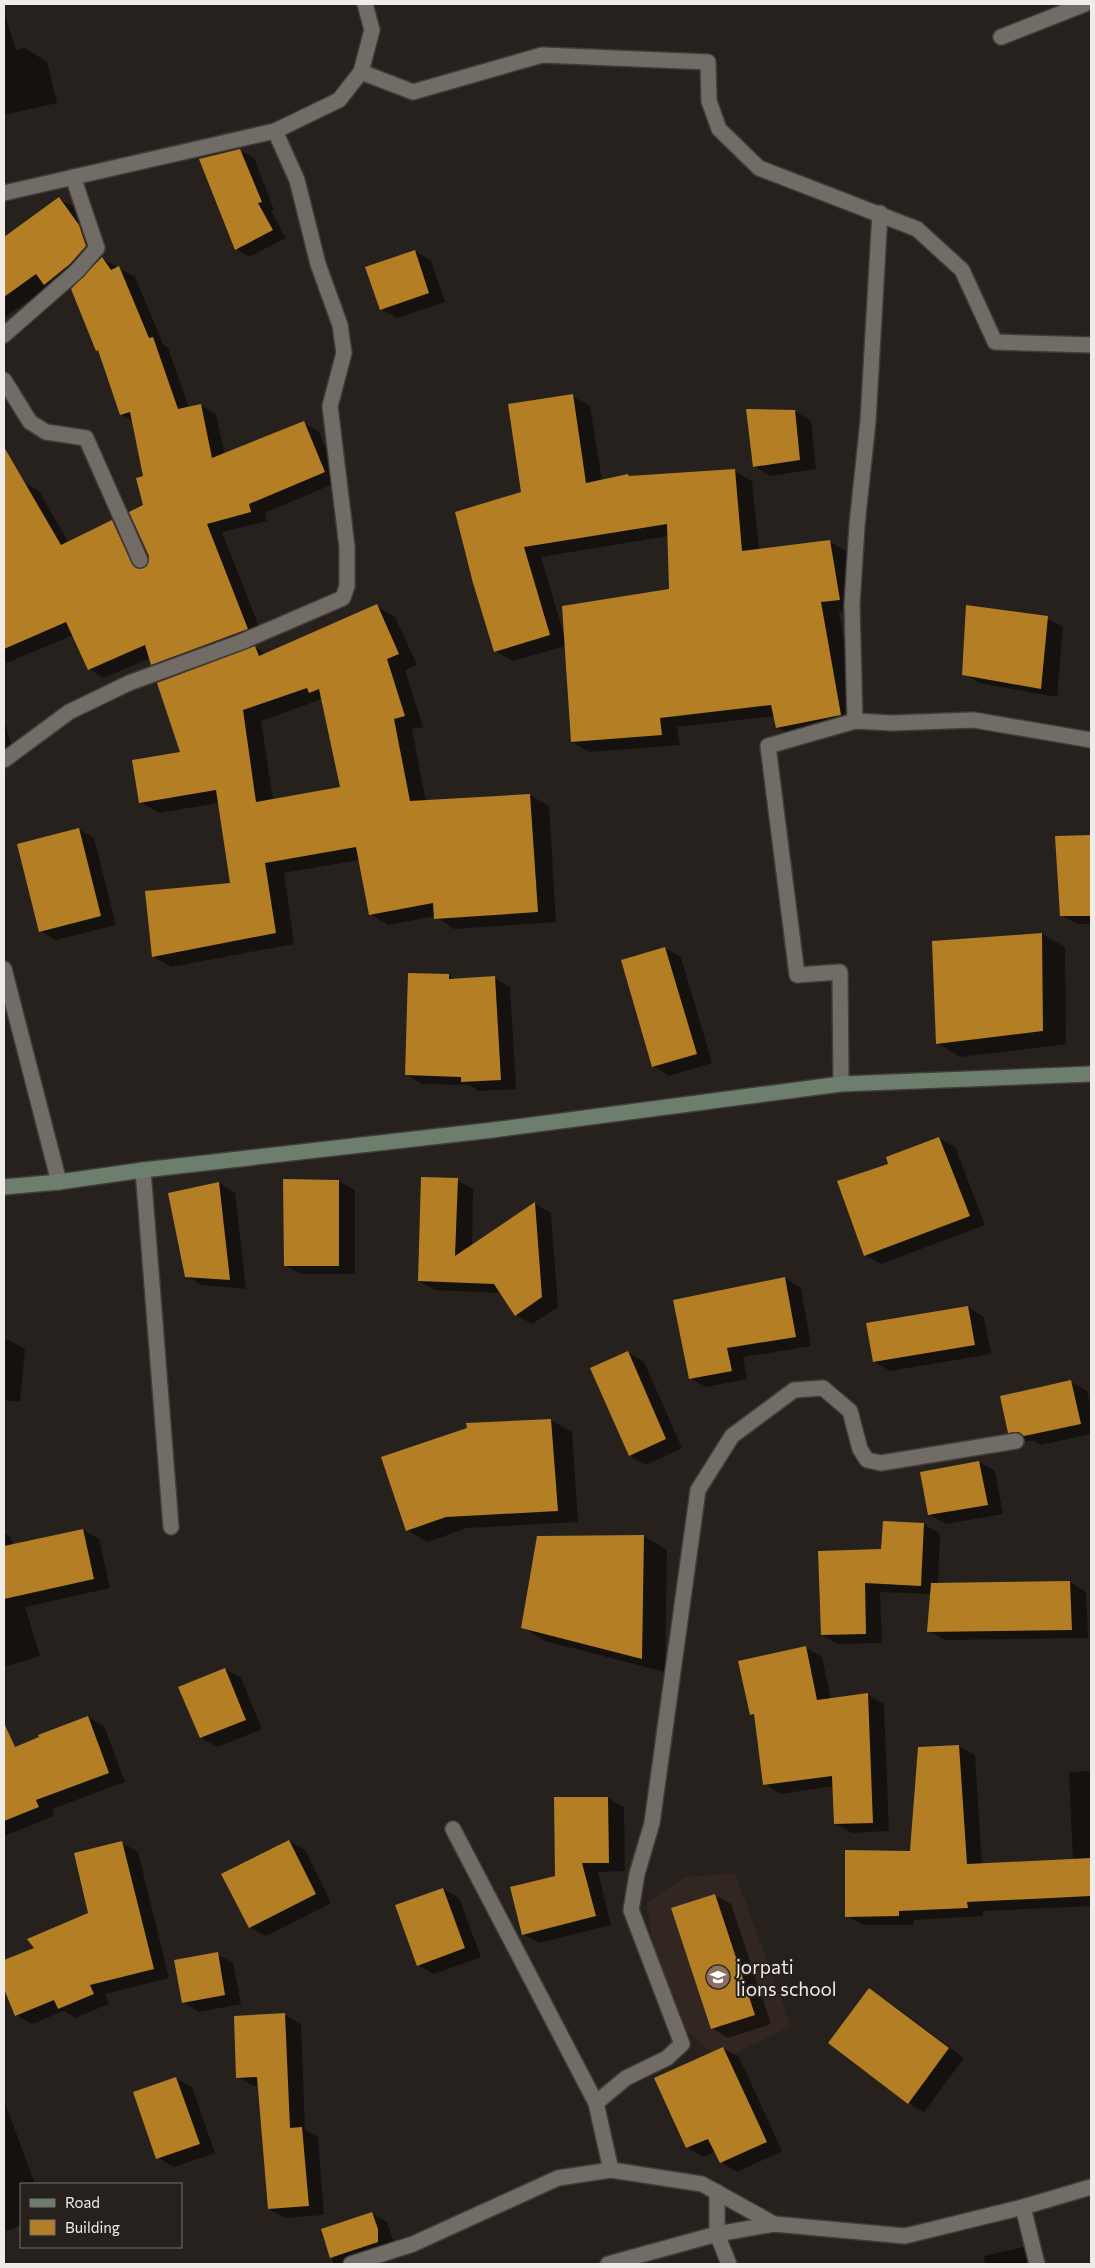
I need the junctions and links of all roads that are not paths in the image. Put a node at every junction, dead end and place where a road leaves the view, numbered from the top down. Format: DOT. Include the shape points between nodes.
graph roads {
  1 [pos="365,4"];
  2 [pos="1085,4"];
  3 [pos="1001,37"];
  4 [pos="361,72"];
  5 [pos="275,131"];
  6 [pos="73,177"];
  7 [pos="4,193"];
  8 [pos="880,213"];
  9 [pos="4,335"];
  10 [pos="1091,345"];
  11 [pos="4,380"];
  12 [pos="140,560"];
  13 [pos="855,721"];
  14 [pos="1091,740"];
  15 [pos="4,760"];
  16 [pos="4,969"];
  17 [pos="1091,1074"];
  18 [pos="841,1084"];
  19 [pos="143,1170"];
  20 [pos="59,1182"];
  21 [pos="4,1187"];
  22 [pos="1016,1441"];
  23 [pos="171,1527"];
  24 [pos="453,1828"];
  25 [pos="596,2103"];
  26 [pos="611,2170"];
  27 [pos="1091,2187"];
  28 [pos="717,2192"];
  29 [pos="1023,2207"];
  30 [pos="774,2224"];
  31 [pos="717,2234"];
  32 [pos="351,2264"];
  33 [pos="608,2264"];
  34 [pos="729,2264"];
  35 [pos="1037,2264"];
  1 -- 4 [label="street" via="372,30"];
  2 -- 3 [label="street"];
  4 -- 5 [label="street" via="340,100"];
  4 -- 8 [label="street" via="413,92 542,55 708,62 709,101 719,129 759,168"];
  5 -- 6 [label="street"];
  5 -- 15 [label="street" via="298,180 318,264 340,325 344,353 330,406 347,547 347,586 343,598 241,642 129,683 69,712"];
  6 -- 7 [label="street"];
  6 -- 9 [label="street" via="97,248 77,271"];
  8 -- 10 [label="street" via="917,228 962,270 995,342"];
  8 -- 13 [label="street" via="868,421 852,605"];
  11 -- 12 [label="street" via="30,422 46,432 86,438"];
  13 -- 14 [label="street" via="974,720"];
  13 -- 18 [label="street" via="768,746 797,975 840,972"];
  16 -- 20 [label="street"];
  17 -- 18 [label="main road"];
  18 -- 19 [label="main road" via="493,1130"];
  19 -- 20 [label="main road"];
  19 -- 23 [label="street"];
  20 -- 21 [label="main road"];
  22 -- 25 [label="street" via="881,1463 867,1460 860,1449 850,1411 823,1388 794,1390 732,1436 698,1490 652,1823 637,1874 631,1910 682,2044 668,2058 626,2078"];
  24 -- 25 [label="street"];
  25 -- 26 [label="street"];
  26 -- 28 [label="street" via="702,2184"];
  26 -- 32 [label="street" via="558,2178 413,2244"];
  27 -- 29 [label="street"];
  28 -- 30 [label="street"];
  28 -- 31 [label="street"];
  29 -- 30 [label="street" via="905,2236"];
  29 -- 35 [label="street"];
  30 -- 31 [label="street"];
  31 -- 33 [label="street"];
  31 -- 34 [label="street"];
}
